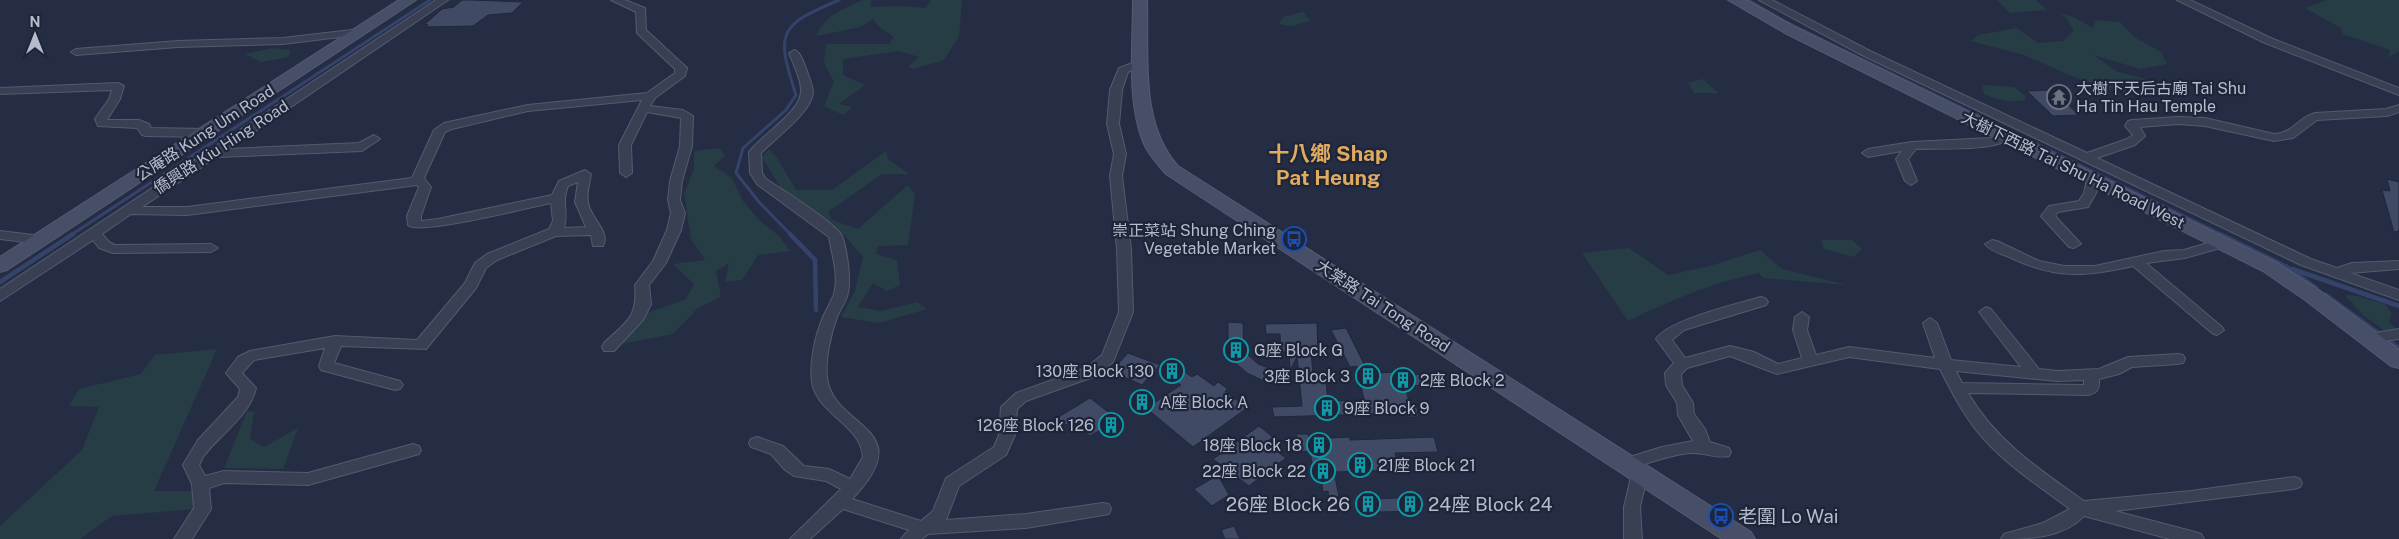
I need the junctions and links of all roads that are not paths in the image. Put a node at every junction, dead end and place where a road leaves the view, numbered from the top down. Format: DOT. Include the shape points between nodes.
graph roads {
  1 [pos="409,0"];
  2 [pos="444,0"];
  3 [pos="616,0"];
  4 [pos="1140,0"];
  5 [pos="1734,0"];
  6 [pos="1764,0"];
  7 [pos="2182,0"];
  8 [pos="360,32"];
  9 [pos="798,50"];
  10 [pos="76,52"];
  11 [pos="1141,63"];
  12 [pos="2397,88"];
  13 [pos="0,91"];
  14 [pos="650,96"];
  15 [pos="643,108"];
  16 [pos="2399,108"];
  17 [pos="206,132"];
  18 [pos="2005,137"];
  19 [pos="374,139"];
  20 [pos="1912,146"];
  21 [pos="213,153"];
  22 [pos="1868,153"];
  23 [pos="2085,158"];
  24 [pos="626,173"];
  25 [pos="2093,180"];
  26 [pos="420,181"];
  27 [pos="1911,181"];
  28 [pos="557,198"];
  29 [pos="127,210"];
  30 [pos="94,232"];
  31 [pos="554,232"];
  32 [pos="0,235"];
  33 [pos="41,240"];
  34 [pos="2222,243"];
  35 [pos="1992,244"];
  36 [pos="2074,244"];
  37 [pos="211,248"];
  38 [pos="2135,261"];
  39 [pos="2399,265"];
  40 [pos="0,266"];
  41 [pos="2338,274"];
  42 [pos="2399,295"];
  43 [pos="0,296"];
  44 [pos="1761,302"];
  45 [pos="1986,312"];
  46 [pos="1802,317"];
  47 [pos="1930,323"];
  48 [pos="2217,330"];
  49 [pos="2399,334"];
  50 [pos="2368,338"];
  51 [pos="335,341"];
  52 [pos="609,346"];
  53 [pos="2178,359"];
  54 [pos="2399,361"];
  55 [pos="1811,362"];
  56 [pos="1682,364"];
  57 [pos="1946,366"];
  58 [pos="2031,374"];
  59 [pos="2091,375"];
  60 [pos="395,385"];
  61 [pos="1959,388"];
  62 [pos="757,443"];
  63 [pos="1702,446"];
  64 [pos="412,450"];
  65 [pos="1723,452"];
  66 [pos="1633,469"];
  67 [pos="2294,483"];
  68 [pos="200,484"];
  69 [pos="853,488"];
  70 [pos="839,501"];
  71 [pos="2081,508"];
  72 [pos="1103,509"];
  73 [pos="924,528"];
  74 [pos="183,539"];
  75 [pos="799,539"];
  76 [pos="910,539"];
  77 [pos="1633,539"];
  78 [pos="1742,539"];
  79 [pos="2010,539"];
  80 [pos="2195,539"];
  1 -- 8 [label="street, 公庵路 Kung Um Road"];
  2 -- 21 [label="street, 僑興路 Kiu Hing Road"];
  3 -- 14 [label="street" via="642,10 641,31 681,68 681,74"];
  4 -- 11 [label="street, 大棠路 Tai Tong Road"];
  5 -- 18 [label="street, 大樹下西路 Tai Shu Ha Road West"];
  6 -- 23 [label="street" via="1866,53"];
  7 -- 12 [label="street" via="2269,41"];
  8 -- 10 [label="street" via="283,41 178,44"];
  8 -- 17 [label="street, 公庵路 Kung Um Road"];
  9 -- 69 [label="street" via="807,98 802,108 755,152 754,164 761,181 835,236 841,294 830,318 818,377 832,408 853,425 871,452 870,460"];
  11 -- 66 [label="street, 大棠路 Tai Tong Road" via="1146,124 1152,143 1172,170"];
  11 -- 73 [label="street" via="1123,70 1116,90 1113,124 1120,154 1116,176 1124,249 1126,312 1108,358 1090,372 1020,397 1009,407 1007,435 1000,451 952,482 940,515"];
  13 -- 17 [label="street" via="118,86 119,90 101,119 102,123 140,124 146,132"];
  14 -- 15 [label="street"];
  14 -- 26 [label="street" via="528,108 448,126 440,130 418,178"];
  15 -- 24 [label="street" via="625,145"];
  15 -- 52 [label="street" via="687,116 686,146 674,200 678,213 659,263 642,285 644,304 636,320"];
  16 -- 23 [label="street" via="2306,120 2293,135 2285,137 2260,136 2205,122 2132,124 2139,136 2131,142"];
  17 -- 33 [label="street, 公庵路 Kung Um Road"];
  18 -- 20 [label="street" via="1992,142"];
  18 -- 25 [label="street, 大樹下西路 Tai Shu Ha Road West"];
  19 -- 21 [label="street" via="362,147"];
  20 -- 22 [label="street"];
  20 -- 27 [label="street" via="1902,159"];
  21 -- 29 [label="street, 僑興路 Kiu Hing Road"];
  23 -- 41 [label="street"];
  25 -- 34 [label="street, 大樹下西路 Tai Shu Ha Road West"];
  25 -- 36 [label="street" via="2083,204 2054,209 2048,216"];
  26 -- 28 [label="street" via="425,187 415,225"];
  26 -- 29 [label="street" via="187,211"];
  28 -- 31 [label="street" via="558,228"];
  28 -- 31 [label="street" via="563,184 585,174 581,202 597,237"];
  29 -- 30 [label="street, 僑興路 Kiu Hing Road"];
  30 -- 37 [label="street" via="104,245 113,249"];
  30 -- 43 [label="street, 僑興路 Kiu Hing Road"];
  31 -- 51 [label="street" via="492,257 480,266 471,285 421,345"];
  32 -- 33 [label="street"];
  33 -- 40 [label="street, 公庵路 Kung Um Road"];
  34 -- 38 [label="street" via="2185,254"];
  34 -- 50 [label="street, 大樹下西路 Tai Shu Ha Road West" via="2270,267"];
  35 -- 38 [label="street" via="2036,265 2064,270 2095,270"];
  38 -- 48 [label="street"];
  39 -- 41 [label="street" via="2352,267"];
  41 -- 42 [label="street"];
  44 -- 56 [label="street" via="1669,333 1663,339 1664,344"];
  45 -- 58 [label="street" via="2032,371"];
  46 -- 55 [label="street" via="1800,330"];
  47 -- 57 [label="street"];
  49 -- 50 [label="street"];
  50 -- 54 [label="street, 大樹下西路 Tai Shu Ha Road West"];
  51 -- 60 [label="street" via="326,366"];
  51 -- 68 [label="street" via="259,354 243,361 234,373 248,388 248,395 195,452 191,465"];
  53 -- 59 [label="street" via="2128,362 2107,373"];
  55 -- 56 [label="street" via="1777,369 1730,351"];
  55 -- 57 [label="street" via="1849,352"];
  56 -- 63 [label="street" via="1673,373 1674,384 1685,403 1686,415 1699,433"];
  57 -- 58 [label="street"];
  57 -- 61 [label="street"];
  58 -- 59 [label="street"];
  59 -- 61 [label="street" via="2092,387 2088,390"];
  61 -- 71 [label="street" via="1988,434 2027,469"];
  62 -- 69 [label="street" via="777,450 796,470 829,476"];
  63 -- 65 [label="street"];
  63 -- 66 [label="street" via="1671,451"];
  64 -- 68 [label="street" via="308,479 224,477"];
  66 -- 77 [label="street"];
  66 -- 78 [label="street, 大棠路 Tai Tong Road"];
  67 -- 71 [label="street" via="2191,498"];
  68 -- 74 [label="street" via="203,509"];
  69 -- 70 [label="street"];
  70 -- 73 [label="street"];
  70 -- 75 [label="street"];
  71 -- 79 [label="street" via="2072,517"];
  71 -- 80 [label="street"];
  72 -- 73 [label="street" via="1026,521"];
  73 -- 76 [label="street"];
}
